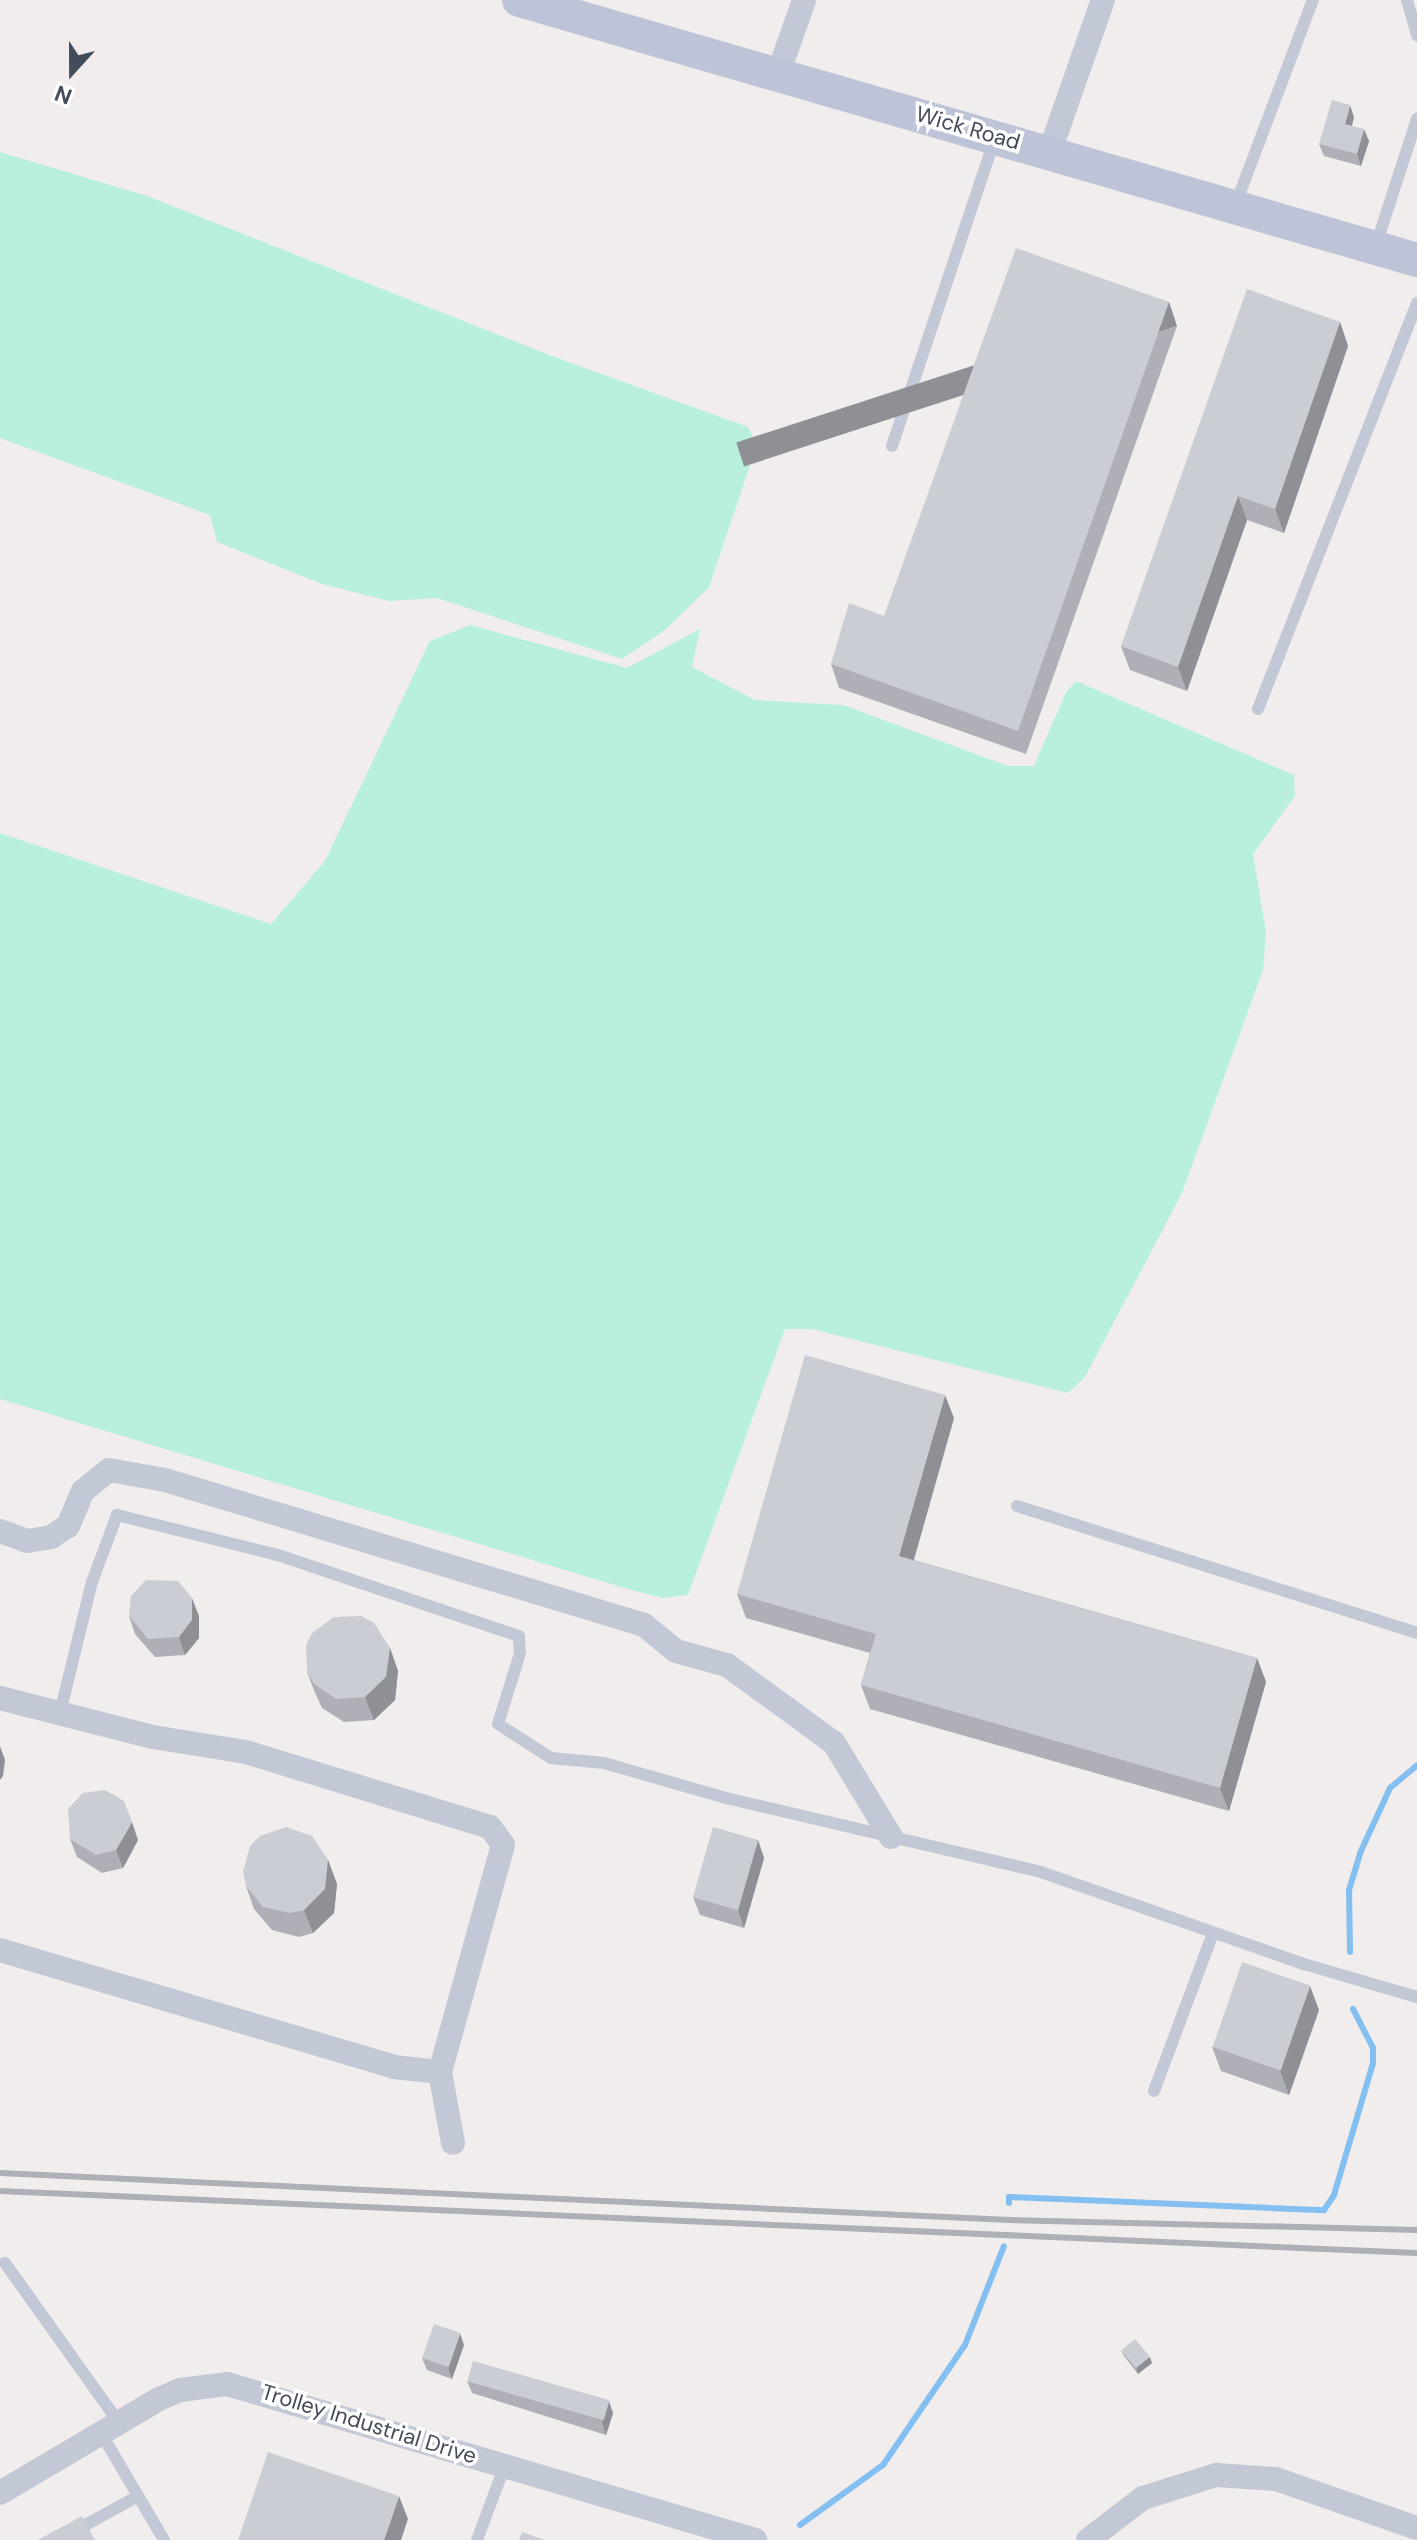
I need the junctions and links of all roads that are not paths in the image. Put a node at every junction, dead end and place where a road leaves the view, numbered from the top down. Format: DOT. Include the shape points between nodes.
graph roads {
  1 [pos="519,0"];
  2 [pos="804,0"];
  3 [pos="1103,0"];
  4 [pos="1313,0"];
  5 [pos="1404,1"];
  6 [pos="1417,36"];
  7 [pos="778,74"];
  8 [pos="1417,119"];
  9 [pos="996,136"];
  10 [pos="1050,151"];
  11 [pos="1235,206"];
  12 [pos="1375,248"];
  13 [pos="1417,260"];
  14 [pos="1417,303"];
  15 [pos="892,446"];
  16 [pos="1258,709"];
  17 [pos="1017,1506"];
  18 [pos="0,1531"];
  19 [pos="1417,1633"];
  20 [pos="0,1698"];
  21 [pos="60,1713"];
  22 [pos="891,1837"];
  23 [pos="1213,1933"];
  24 [pos="0,1950"];
  25 [pos="1417,1997"];
  26 [pos="440,2072"];
  27 [pos="1154,2091"];
  28 [pos="453,2143"];
  29 [pos="5,2263"];
  30 [pos="110,2428"];
  31 [pos="505,2465"];
  32 [pos="0,2493"];
  33 [pos="138,2496"];
  34 [pos="1417,2528"];
  35 [pos="729,2536"];
  36 [pos="58,2540"];
  37 [pos="164,2540"];
  38 [pos="477,2540"];
  39 [pos="755,2540"];
  40 [pos="1088,2540"];
  1 -- 7 [label="street, Wick Road"];
  2 -- 7 [label="street"];
  3 -- 10 [label="street"];
  4 -- 11 [label="lane"];
  5 -- 6 [label="lane"];
  7 -- 9 [label="street, Wick Road"];
  8 -- 12 [label="lane"];
  9 -- 10 [label="street, Wick Road"];
  9 -- 15 [label="lane"];
  10 -- 11 [label="street, Wick Road"];
  11 -- 12 [label="street, Wick Road"];
  12 -- 13 [label="street, Wick Road"];
  14 -- 16 [label="lane"];
  17 -- 19 [label="lane"];
  18 -- 22 [label="street" via="27,1541 51,1537 68,1526 83,1491 109,1470 165,1480 644,1625 676,1651 727,1665 834,1743"];
  20 -- 21 [label="street"];
  21 -- 22 [label="lane" via="92,1582 117,1515 278,1555 519,1636 520,1653 498,1724 551,1758 604,1763"];
  21 -- 26 [label="street" via="153,1737 246,1752 490,1827 503,1845"];
  22 -- 23 [label="lane" via="1041,1872"];
  23 -- 25 [label="lane"];
  23 -- 27 [label="lane"];
  24 -- 26 [label="street" via="394,2067"];
  26 -- 28 [label="street"];
  29 -- 30 [label="lane"];
  30 -- 31 [label="street, Trolley Industrial Drive" via="180,2390 227,2384"];
  30 -- 32 [label="street, Trolley Industrial Drive"];
  30 -- 33 [label="lane"];
  31 -- 35 [label="street, Trolley Industrial Drive"];
  31 -- 38 [label="lane"];
  33 -- 36 [label="lane"];
  33 -- 37 [label="lane"];
  34 -- 40 [label="street" via="1276,2479 1216,2475 1143,2498"];
  35 -- 39 [label="street, Trolley Industrial Drive"];
}
